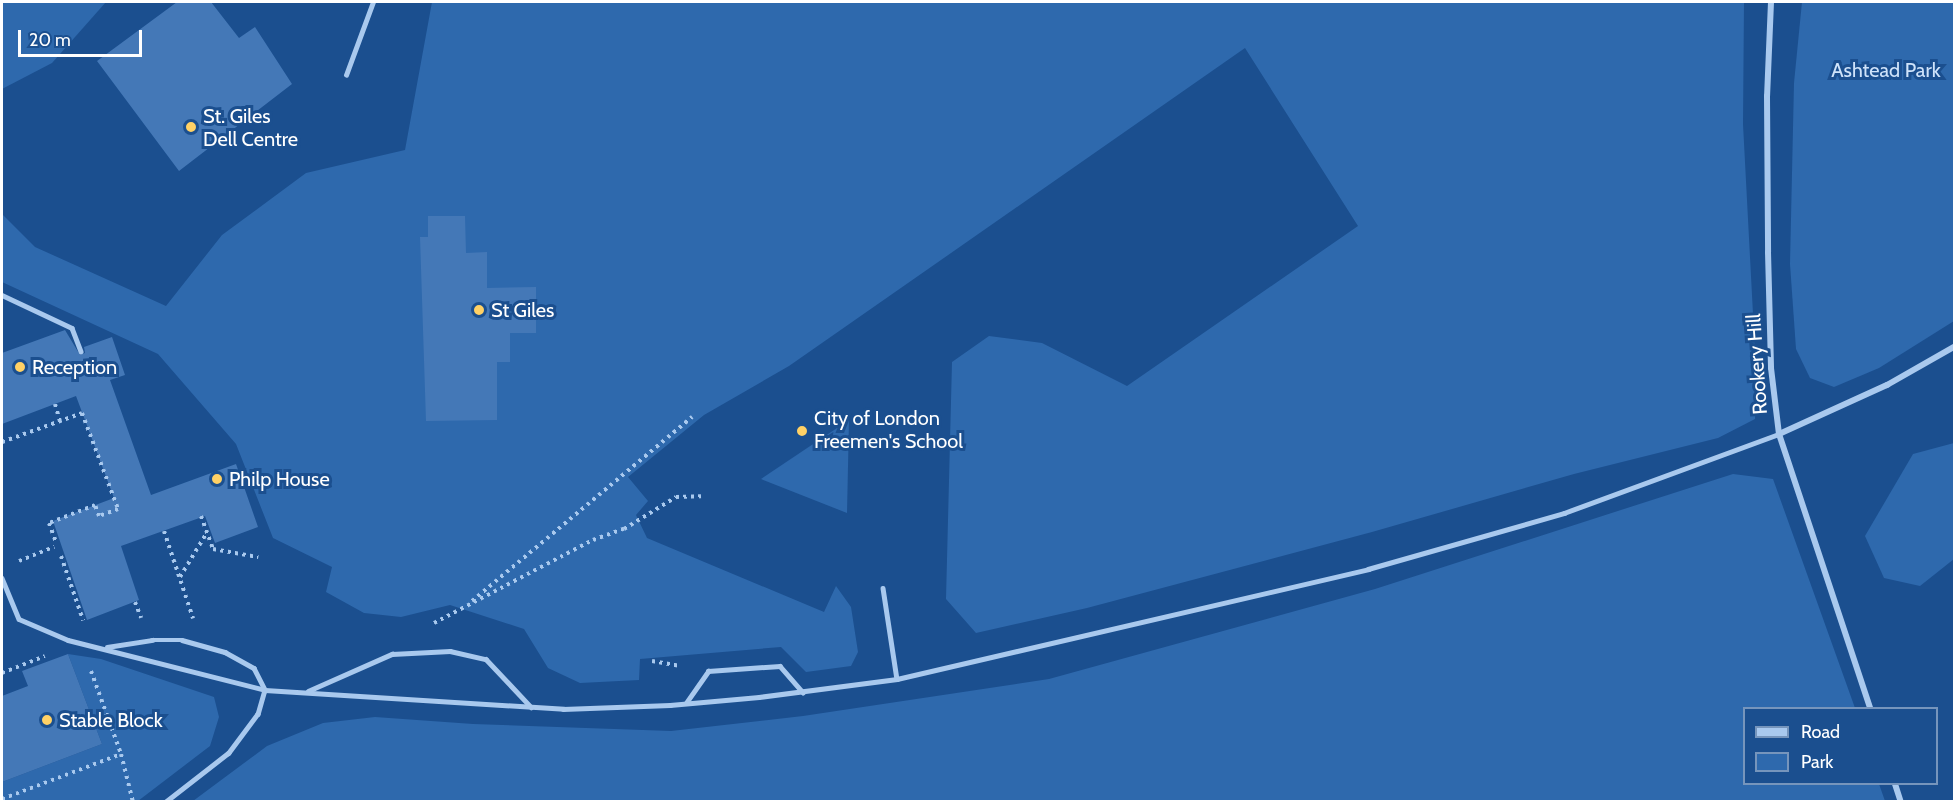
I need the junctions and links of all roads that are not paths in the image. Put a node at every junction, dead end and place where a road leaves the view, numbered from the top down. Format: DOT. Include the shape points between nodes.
graph roads {
  1 [pos="373,2"];
  2 [pos="1771,2"];
  3 [pos="346,75"];
  4 [pos="2,296"];
  5 [pos="1954,347"];
  6 [pos="81,351"];
  7 [pos="1779,434"];
  8 [pos="2,578"];
  9 [pos="883,588"];
  10 [pos="103,648"];
  11 [pos="897,679"];
  12 [pos="265,690"];
  13 [pos="306,692"];
  14 [pos="803,692"];
  15 [pos="686,703"];
  16 [pos="531,707"];
  17 [pos="1870,707"];
  18 [pos="1896,785"];
  19 [pos="166,801"];
  20 [pos="1901,801"];
  1 -- 3 [label="lane"];
  2 -- 7 [label="street, Rookery Hill" via="1768,252 1771,368"];
  4 -- 6 [label="lane" via="72,328"];
  5 -- 7 [label="street" via="1887,385"];
  7 -- 11 [label="lane" via="1564,513 1368,569"];
  7 -- 17 [label="street, Rookery Hill"];
  8 -- 10 [label="lane" via="19,619 68,640"];
  9 -- 11 [label="lane"];
  10 -- 12 [label="lane"];
  10 -- 12 [label="lane" via="152,640 182,640 225,652 254,668"];
  11 -- 14 [label="lane"];
  12 -- 13 [label="lane"];
  12 -- 19 [label="lane" via="258,714 229,753"];
  13 -- 16 [label="lane"];
  13 -- 16 [label="lane" via="392,654 450,651 486,659"];
  14 -- 15 [label="lane"];
  14 -- 15 [label="lane" via="780,666 708,671"];
  15 -- 16 [label="lane"];
  18 -- 20 [label="street"];
}
